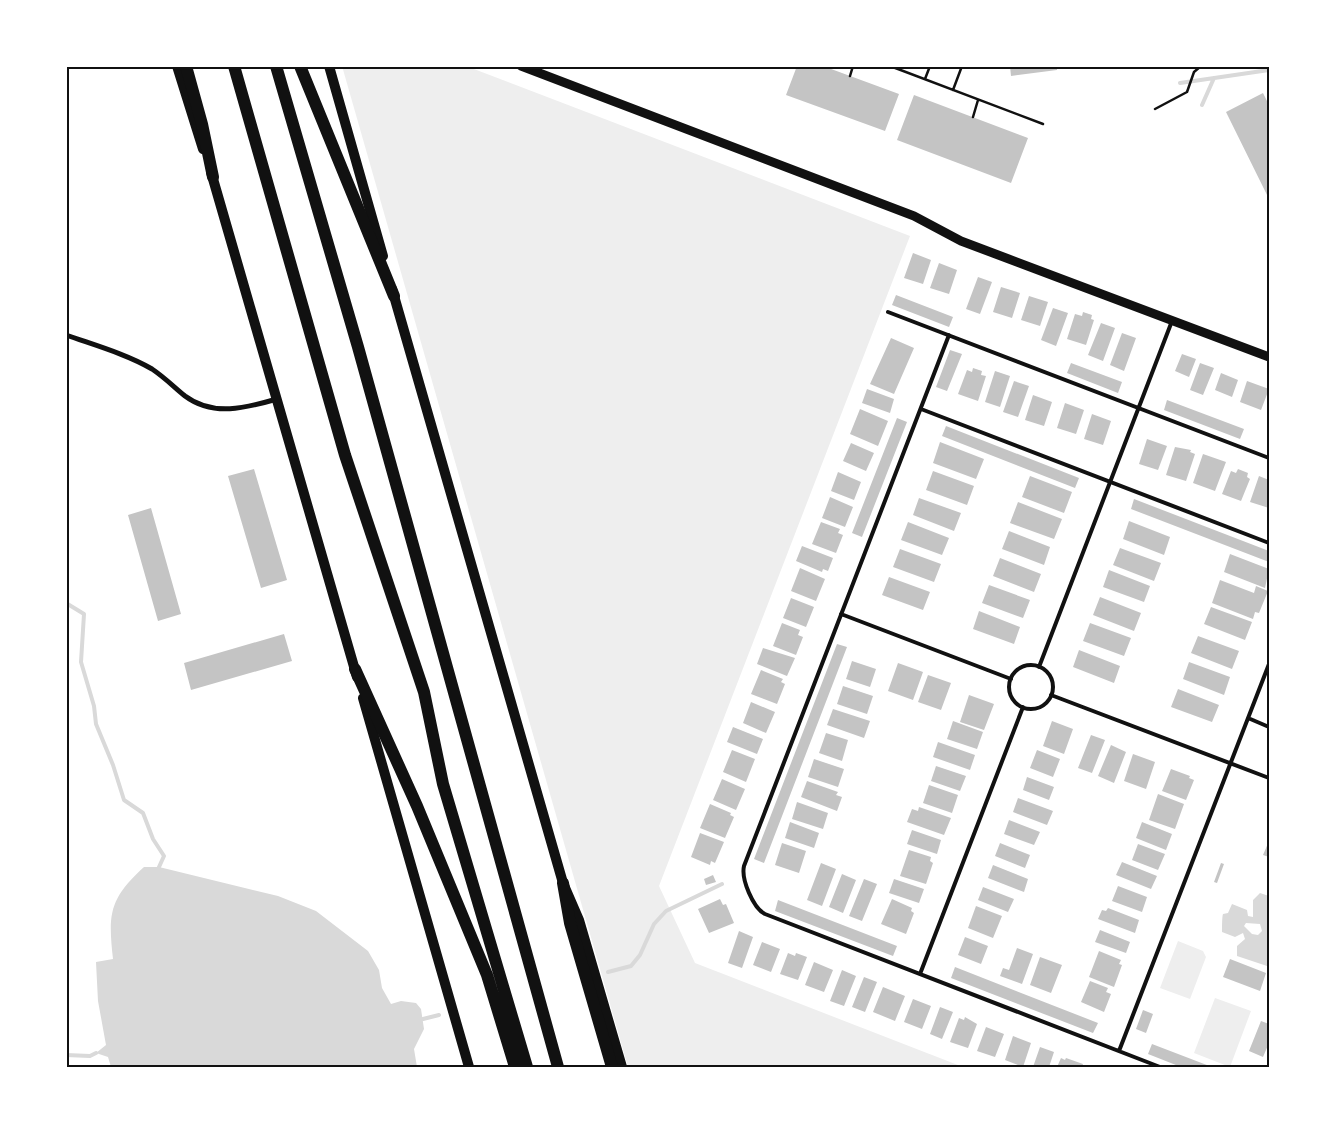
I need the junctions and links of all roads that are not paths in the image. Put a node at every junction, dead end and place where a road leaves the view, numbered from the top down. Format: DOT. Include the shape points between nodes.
graph roads {
  1 [pos="177,66"];
  2 [pos="186,66"];
  3 [pos="234,66"];
  4 [pos="276,66"];
  5 [pos="300,66"];
  6 [pos="329,66"];
  7 [pos="521,66"];
  8 [pos="213,178"];
  9 [pos="394,296"];
  10 [pos="888,312"];
  11 [pos="1173,320"];
  12 [pos="66,334"];
  13 [pos="949,335"];
  14 [pos="1269,357"];
  15 [pos="277,399"];
  16 [pos="1138,408"];
  17 [pos="920,409"];
  18 [pos="1269,458"];
  19 [pos="1110,482"];
  20 [pos="1269,543"];
  21 [pos="841,614"];
  22 [pos="1269,664"];
  23 [pos="1039,667"];
  24 [pos="355,669"];
  25 [pos="1011,679"];
  26 [pos="1051,695"];
  27 [pos="1023,707"];
  28 [pos="1248,718"];
  29 [pos="1269,727"];
  30 [pos="1230,764"];
  31 [pos="1269,774"];
  32 [pos="1264,776"];
  33 [pos="1269,778"];
  34 [pos="563,883"];
  35 [pos="920,974"];
  36 [pos="1119,1051"];
  37 [pos="469,1067"];
  38 [pos="515,1067"];
  39 [pos="528,1067"];
  40 [pos="558,1067"];
  41 [pos="612,1067"];
  42 [pos="622,1067"];
  43 [pos="1160,1067"];
  1 -- 8 [label="main road"];
  2 -- 8 [label="highway"];
  3 -- 39 [label="highway" via="345,455 424,692 443,784"];
  4 -- 40 [label="highway" via="358,347"];
  5 -- 9 [label="highway"];
  6 -- 9 [label="main road"];
  7 -- 11 [label="street" via="914,216 961,241"];
  8 -- 15 [label="main road"];
  9 -- 34 [label="main road"];
  10 -- 13 [label="lane"];
  11 -- 14 [label="street"];
  11 -- 16 [label="lane"];
  12 -- 15 [label="street" via="144,365 186,397 214,408 251,407"];
  13 -- 16 [label="lane"];
  13 -- 17 [label="lane"];
  15 -- 24 [label="main road"];
  16 -- 18 [label="lane"];
  16 -- 19 [label="lane"];
  17 -- 19 [label="lane"];
  17 -- 21 [label="lane"];
  19 -- 20 [label="lane"];
  19 -- 23 [label="lane"];
  21 -- 25 [label="lane"];
  21 -- 35 [label="lane" via="744,866 744,877 761,912"];
  22 -- 28 [label="lane"];
  23 -- 25 [label="lane" via="1029,665 1020,668"];
  23 -- 26 [label="lane" via="1050,676 1053,685"];
  24 -- 37 [label="main road"];
  24 -- 38 [label="highway" via="417,806 476,950"];
  25 -- 27 [label="lane" via="1012,698"];
  26 -- 27 [label="lane" via="1037,708"];
  26 -- 30 [label="lane"];
  27 -- 35 [label="lane"];
  28 -- 29 [label="lane"];
  28 -- 30 [label="lane"];
  30 -- 32 [label="lane"];
  30 -- 36 [label="lane"];
  31 -- 32 [label="lane"];
  32 -- 33 [label="lane"];
  34 -- 41 [label="highway" via="570,923"];
  34 -- 42 [label="main road" via="579,920"];
  35 -- 36 [label="lane"];
  36 -- 43 [label="lane"];
}
